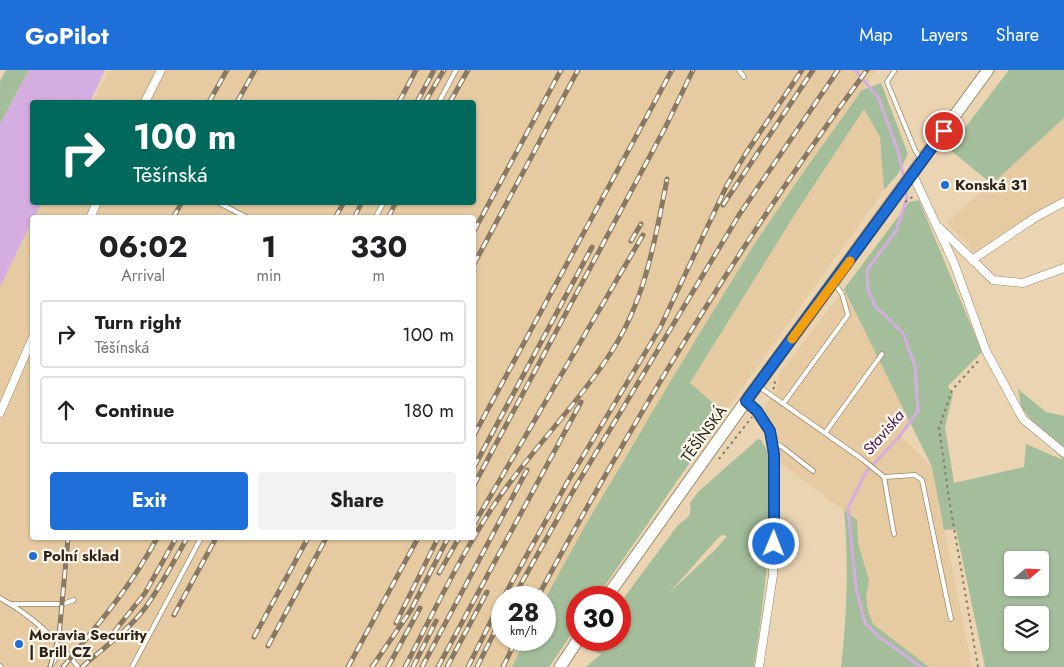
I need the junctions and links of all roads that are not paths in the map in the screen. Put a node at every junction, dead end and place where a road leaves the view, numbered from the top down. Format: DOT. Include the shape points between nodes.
graph roads {
  1 [pos="161,70"];
  2 [pos="456,70"];
  3 [pos="739,70"];
  4 [pos="895,70"];
  5 [pos="988,70"];
  6 [pos="744,77"];
  7 [pos="145,100"];
  8 [pos="440,100"];
  9 [pos="922,161"];
  10 [pos="913,175"];
  11 [pos="1064,202"];
  12 [pos="223,205"];
  13 [pos="242,215"];
  14 [pos="937,225"];
  15 [pos="972,260"];
  16 [pos="1064,268"];
  17 [pos="834,283"];
  18 [pos="30,344"];
  19 [pos="882,354"];
  20 [pos="758,386"];
  21 [pos="746,401"];
  22 [pos="783,404"];
  23 [pos="0,413"];
  24 [pos="825,433"];
  25 [pos="772,443"];
  26 [pos="1064,454"];
  27 [pos="813,471"];
  28 [pos="884,477"];
  29 [pos="894,534"];
  30 [pos="200,540"];
  31 [pos="615,586"];
  32 [pos="0,598"];
  33 [pos="74,600"];
  34 [pos="11,604"];
  35 [pos="951,619"];
  36 [pos="62,648"];
  37 [pos="571,651"];
  38 [pos="50,667"];
  39 [pos="78,667"];
  40 [pos="132,667"];
  41 [pos="560,667"];
  42 [pos="759,667"];
  1 -- 7 [label="street"];
  2 -- 8 [label="lane"];
  3 -- 6 [label="lane"];
  4 -- 9 [label="lane" via="887,82"];
  5 -- 9 [label="main road, TĚŠÍNSKÁ"];
  9 -- 10 [label="main road, TĚŠÍNSKÁ"];
  10 -- 14 [label="street"];
  10 -- 17 [label="main road, TĚŠÍNSKÁ"];
  11 -- 15 [label="street"];
  12 -- 13 [label="lane"];
  14 -- 15 [label="street"];
  14 -- 26 [label="street" via="986,351 1023,419"];
  15 -- 16 [label="street" via="994,280 1024,283"];
  17 -- 20 [label="main road, TĚŠÍNSKÁ"];
  17 -- 22 [label="lane" via="842,294 848,315"];
  18 -- 23 [label="street"];
  19 -- 24 [label="lane"];
  20 -- 21 [label="main road, TĚŠÍNSKÁ"];
  20 -- 22 [label="lane"];
  21 -- 25 [label="street" via="770,431"];
  21 -- 31 [label="main road, TĚŠÍNSKÁ"];
  22 -- 24 [label="lane"];
  24 -- 28 [label="lane"];
  25 -- 27 [label="lane" via="781,446"];
  25 -- 42 [label="street" via="773,575"];
  28 -- 29 [label="lane"];
  28 -- 35 [label="lane" via="916,475 922,480"];
  30 -- 40 [label="lane"];
  32 -- 34 [label="lane"];
  33 -- 34 [label="lane" via="63,604"];
  34 -- 36 [label="lane"];
  36 -- 38 [label="lane"];
  36 -- 39 [label="lane"];
  37 -- 41 [label="main road"];
}
